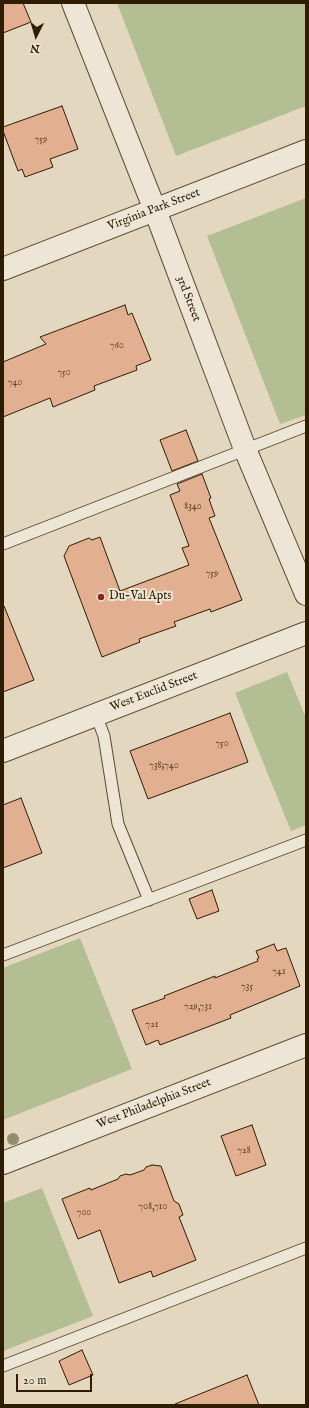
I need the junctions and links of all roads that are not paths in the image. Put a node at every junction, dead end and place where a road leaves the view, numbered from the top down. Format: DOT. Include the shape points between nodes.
graph roads {
  1 [pos="73,3"];
  2 [pos="306,151"];
  3 [pos="155,210"];
  4 [pos="3,269"];
  5 [pos="306,426"];
  6 [pos="245,449"];
  7 [pos="3,544"];
  8 [pos="306,594"];
  9 [pos="306,633"];
  10 [pos="96,715"];
  11 [pos="3,751"];
  12 [pos="306,840"];
  13 [pos="149,900"];
  14 [pos="3,955"];
  15 [pos="306,1045"];
  16 [pos="3,1163"];
  17 [pos="306,1248"];
  18 [pos="3,1366"];
  1 -- 3 [label="street, 3rd Street"];
  2 -- 3 [label="street, Virginia Park Street"];
  3 -- 4 [label="street, Virginia Park Street"];
  3 -- 6 [label="street, 3rd Street"];
  5 -- 6 [label="lane"];
  6 -- 7 [label="lane"];
  6 -- 8 [label="street, 3rd Street"];
  9 -- 10 [label="street, West Euclid Street"];
  10 -- 11 [label="street, West Euclid Street"];
  10 -- 13 [label="lane" via="104,736 118,824"];
  12 -- 13 [label="lane"];
  13 -- 14 [label="lane"];
  15 -- 16 [label="street, West Philadelphia Street"];
  17 -- 18 [label="lane"];
}
